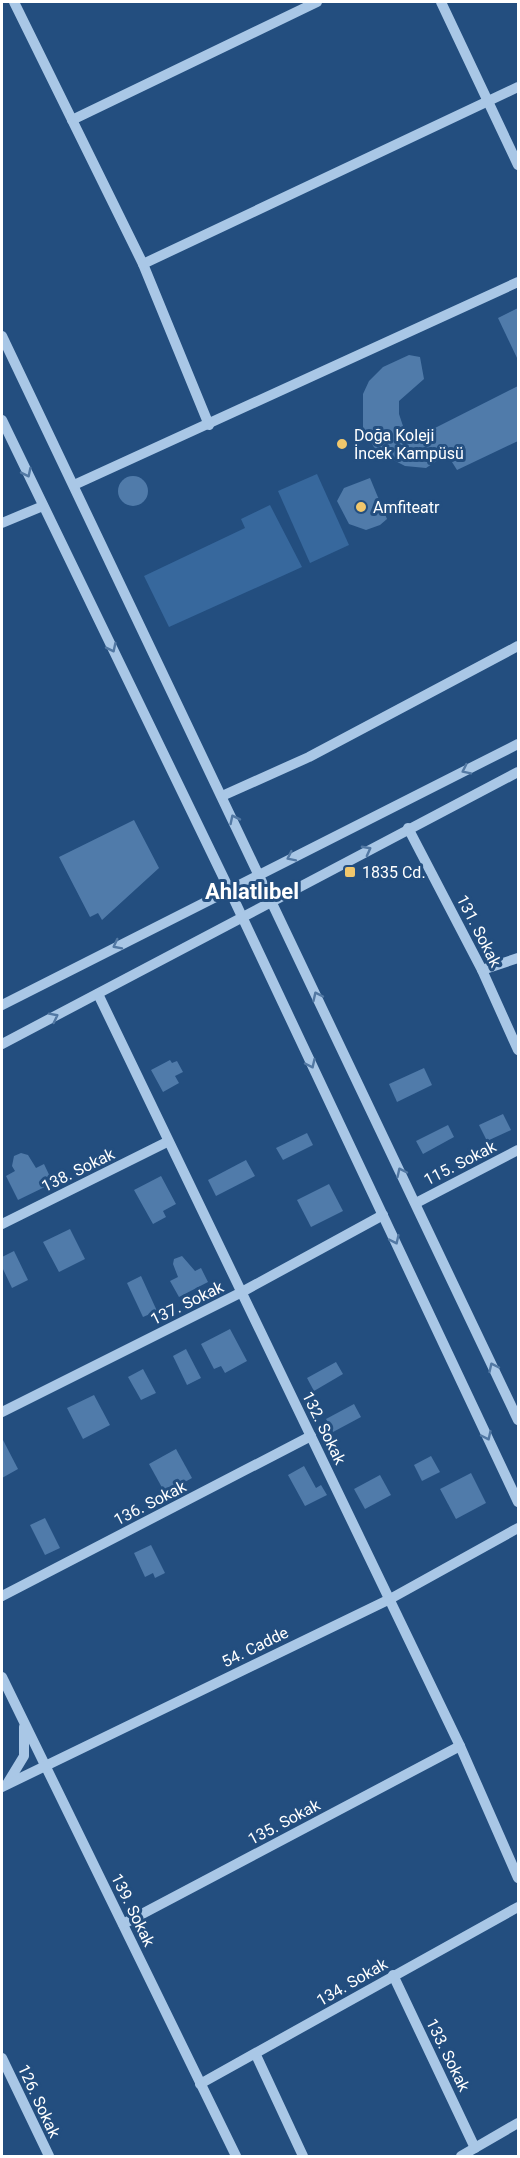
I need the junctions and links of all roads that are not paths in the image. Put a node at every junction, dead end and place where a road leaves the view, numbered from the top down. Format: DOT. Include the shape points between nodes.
graph roads {
  1 [pos="14,2"];
  2 [pos="317,2"];
  3 [pos="441,2"];
  4 [pos="519,87"];
  5 [pos="489,100"];
  6 [pos="72,120"];
  7 [pos="519,165"];
  8 [pos="143,264"];
  9 [pos="519,282"];
  10 [pos="2,336"];
  11 [pos="2,420"];
  12 [pos="209,425"];
  13 [pos="74,485"];
  14 [pos="43,506"];
  15 [pos="2,523"];
  16 [pos="519,646"];
  17 [pos="519,744"];
  18 [pos="519,772"];
  19 [pos="222,796"];
  20 [pos="408,828"];
  21 [pos="259,873"];
  22 [pos="229,889"];
  23 [pos="272,901"];
  24 [pos="240,917"];
  25 [pos="519,958"];
  26 [pos="483,970"];
  27 [pos="98,994"];
  28 [pos="2,1005"];
  29 [pos="2,1044"];
  30 [pos="519,1050"];
  31 [pos="167,1142"];
  32 [pos="519,1150"];
  33 [pos="416,1203"];
  34 [pos="383,1215"];
  35 [pos="2,1224"];
  36 [pos="240,1293"];
  37 [pos="2,1412"];
  38 [pos="519,1420"];
  39 [pos="311,1436"];
  40 [pos="519,1502"];
  41 [pos="519,1528"];
  42 [pos="2,1596"];
  43 [pos="390,1599"];
  44 [pos="2,1677"];
  45 [pos="24,1727"];
  46 [pos="460,1746"];
  47 [pos="46,1765"];
  48 [pos="4,1786"];
  49 [pos="519,1878"];
  50 [pos="519,1907"];
  51 [pos="123,1924"];
  52 [pos="393,1975"];
  53 [pos="256,2055"];
  54 [pos="2,2059"];
  55 [pos="200,2084"];
  56 [pos="519,2123"];
  57 [pos="476,2148"];
  58 [pos="48,2157"];
  59 [pos="236,2157"];
  60 [pos="303,2157"];
  61 [pos="461,2157"];
  1 -- 6 [label="street"];
  2 -- 6 [label="street"];
  3 -- 5 [label="street"];
  4 -- 5 [label="street"];
  5 -- 7 [label="street"];
  5 -- 8 [label="street"];
  6 -- 8 [label="street"];
  8 -- 12 [label="street"];
  9 -- 12 [label="street"];
  10 -- 13 [label="street"];
  11 -- 14 [label="street, one-way"];
  12 -- 13 [label="street"];
  13 -- 19 [label="street"];
  14 -- 15 [label="street"];
  14 -- 22 [label="street, one-way"];
  16 -- 19 [label="street" via="309,757"];
  17 -- 21 [label="street, one-way"];
  18 -- 20 [label="street"];
  21 -- 19 [label="street, one-way"];
  23 -- 20 [label="street, one-way"];
  20 -- 26 [label="street, 131. Sokak"];
  21 -- 22 [label="street"];
  21 -- 23 [label="street"];
  22 -- 24 [label="street"];
  22 -- 28 [label="street, one-way"];
  23 -- 24 [label="street"];
  33 -- 23 [label="street, one-way"];
  24 -- 27 [label="street"];
  24 -- 34 [label="street, one-way"];
  25 -- 26 [label="street"];
  26 -- 30 [label="street, 131. Sokak"];
  29 -- 27 [label="street, one-way"];
  27 -- 31 [label="street, 132. Sokak"];
  31 -- 35 [label="street, 138. Sokak"];
  31 -- 36 [label="street, 132. Sokak"];
  32 -- 33 [label="street, 115. Sokak"];
  38 -- 33 [label="street, one-way"];
  34 -- 36 [label="street, 137. Sokak"];
  34 -- 40 [label="street, one-way"];
  36 -- 37 [label="street, 137. Sokak"];
  36 -- 39 [label="street, 132. Sokak"];
  39 -- 42 [label="street, 136. Sokak"];
  39 -- 43 [label="street, 132. Sokak"];
  41 -- 43 [label="street, 54. Cadde"];
  43 -- 46 [label="street, 132. Sokak"];
  43 -- 47 [label="street, 54. Cadde"];
  44 -- 45 [label="street, 139. Sokak"];
  45 -- 47 [label="street, 139. Sokak"];
  45 -- 48 [label="street" via="24,1756"];
  46 -- 49 [label="street, 132. Sokak"];
  46 -- 51 [label="street, 135. Sokak"];
  47 -- 48 [label="street, 54. Cadde"];
  47 -- 51 [label="street, 139. Sokak"];
  50 -- 52 [label="street, 134. Sokak"];
  51 -- 55 [label="street, 139. Sokak"];
  52 -- 53 [label="street, 134. Sokak"];
  52 -- 57 [label="street, 133. Sokak"];
  53 -- 55 [label="street, 134. Sokak"];
  53 -- 60 [label="street"];
  54 -- 58 [label="street, 126. Sokak"];
  55 -- 59 [label="street, 139. Sokak"];
  56 -- 57 [label="street"];
  57 -- 61 [label="street"];
}
